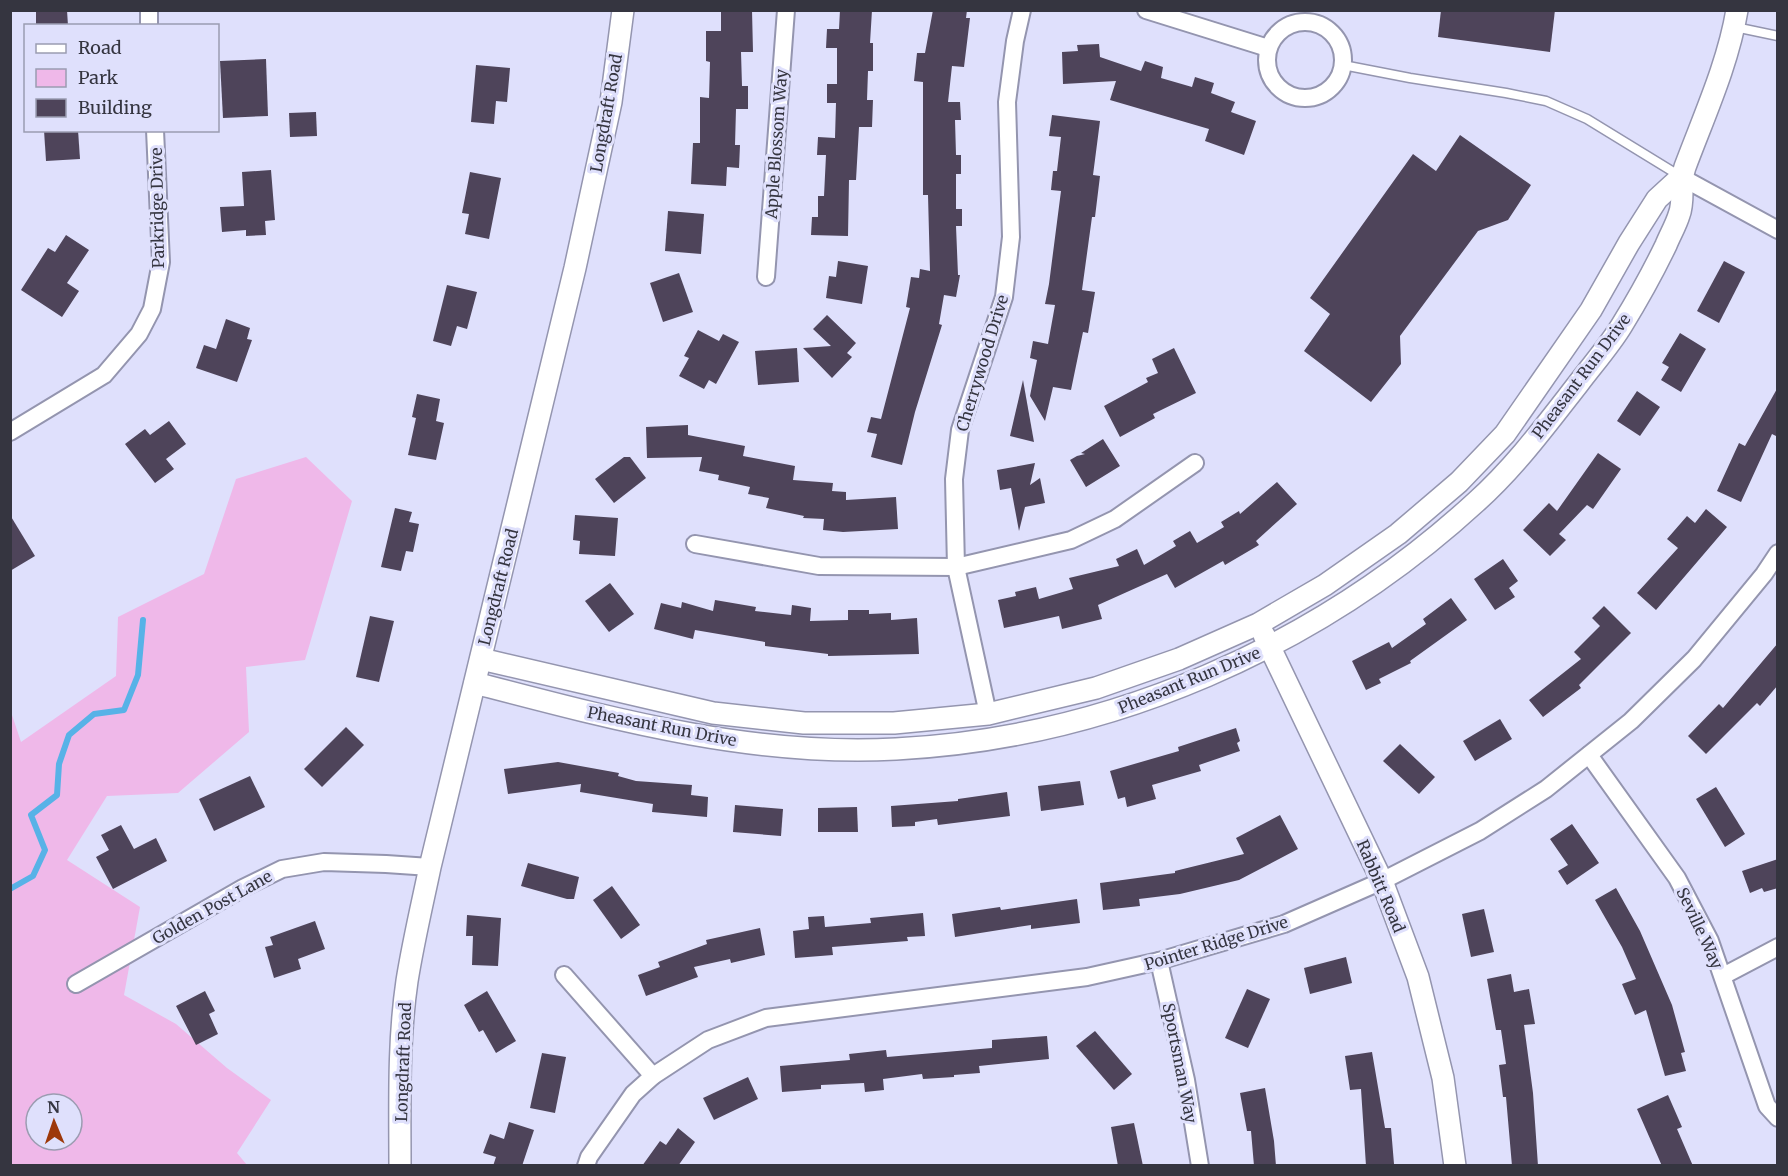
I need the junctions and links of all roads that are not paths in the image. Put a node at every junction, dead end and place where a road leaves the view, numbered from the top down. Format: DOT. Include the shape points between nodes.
graph roads {
  1 [pos="623,10"];
  2 [pos="786,10"];
  3 [pos="1022,10"];
  4 [pos="1146,10"];
  5 [pos="1312,16"];
  6 [pos="1736,19"];
  7 [pos="1778,36"];
  8 [pos="1268,48"];
  9 [pos="1344,65"];
  10 [pos="155,132"];
  11 [pos="1681,177"];
  12 [pos="1778,230"];
  13 [pos="766,277"];
  14 [pos="10,432"];
  15 [pos="1195,463"];
  16 [pos="695,544"];
  17 [pos="1778,553"];
  18 [pos="956,567"];
  19 [pos="1258,624"];
  20 [pos="1270,647"];
  21 [pos="481,659"];
  22 [pos="475,683"];
  23 [pos="988,714"];
  24 [pos="1588,755"];
  25 [pos="430,867"];
  26 [pos="1382,881"];
  27 [pos="1778,947"];
  28 [pos="1159,961"];
  29 [pos="564,975"];
  30 [pos="1723,976"];
  31 [pos="76,984"];
  32 [pos="653,1076"];
  33 [pos="1778,1118"];
  34 [pos="400,1166"];
  35 [pos="586,1166"];
  36 [pos="1200,1166"];
  37 [pos="1455,1166"];
  1 -- 21 [label="street, Longdraft Road" via="611,102 575,268"];
  2 -- 13 [label="street, Apple Blossom Way"];
  3 -- 18 [label="street, Cherrywood Drive" via="1007,102 1011,237 1004,297 960,430 954,479"];
  4 -- 8 [label="street"];
  5 -- 8 [label="street" via="1278,32"];
  5 -- 9 [label="street" via="1338,40"];
  6 -- 7 [label="lane"];
  6 -- 11 [label="street, Pheasant Run Drive"];
  8 -- 9 [label="street" via="1266,59 1271,79 1278,88 1297,98 1307,99 1327,91"];
  9 -- 11 [label="lane" via="1546,101 1587,119"];
  10 -- 14 [label="street, Parkridge Drive" via="161,262 152,309 139,334 104,375"];
  11 -- 12 [label="street"];
  11 -- 19 [label="street, Pheasant Run Drive" via="1656,200 1591,310 1505,434 1459,482 1398,534 1325,585"];
  11 -- 20 [label="street, Pheasant Run Drive" via="1681,211 1626,318 1526,451 1478,501 1414,555 1339,608"];
  15 -- 18 [label="street" via="1115,519 1071,540"];
  16 -- 18 [label="street" via="819,566"];
  17 -- 24 [label="street, Pointer Ridge Drive" via="1694,658 1631,721"];
  18 -- 23 [label="street, Cherrywood Drive"];
  19 -- 20 [label="street, Rabbitt Road"];
  19 -- 23 [label="street, Pheasant Run Drive" via="1179,659 1096,688"];
  20 -- 22 [label="street, Pheasant Run Drive" via="1189,683 1104,713 992,740 895,749 803,749 708,738"];
  20 -- 26 [label="street, Rabbitt Road"];
  21 -- 22 [label="street, Longdraft Road"];
  21 -- 23 [label="street, Pheasant Run Drive" via="713,712 793,721 894,723"];
  22 -- 25 [label="street, Longdraft Road"];
  24 -- 26 [label="street, Pointer Ridge Drive" via="1546,789 1480,831"];
  24 -- 30 [label="street, Seville Way" via="1677,878 1710,941"];
  25 -- 31 [label="street, Golden Post Lane" via="324,862 282,869"];
  25 -- 34 [label="street, Longdraft Road" via="407,982 400,1062"];
  26 -- 28 [label="street, Pointer Ridge Drive" via="1284,924"];
  26 -- 37 [label="street, Rabbitt Road" via="1418,977 1443,1078"];
  27 -- 30 [label="street"];
  28 -- 32 [label="street, Pointer Ridge Drive" via="1087,977 766,1018 708,1040"];
  28 -- 36 [label="street, Sportsman Way" via="1186,1080"];
  29 -- 32 [label="street"];
  30 -- 33 [label="street, Seville Way" via="1767,1106"];
  32 -- 35 [label="street, Pointer Ridge Drive" via="633,1094"];
}
